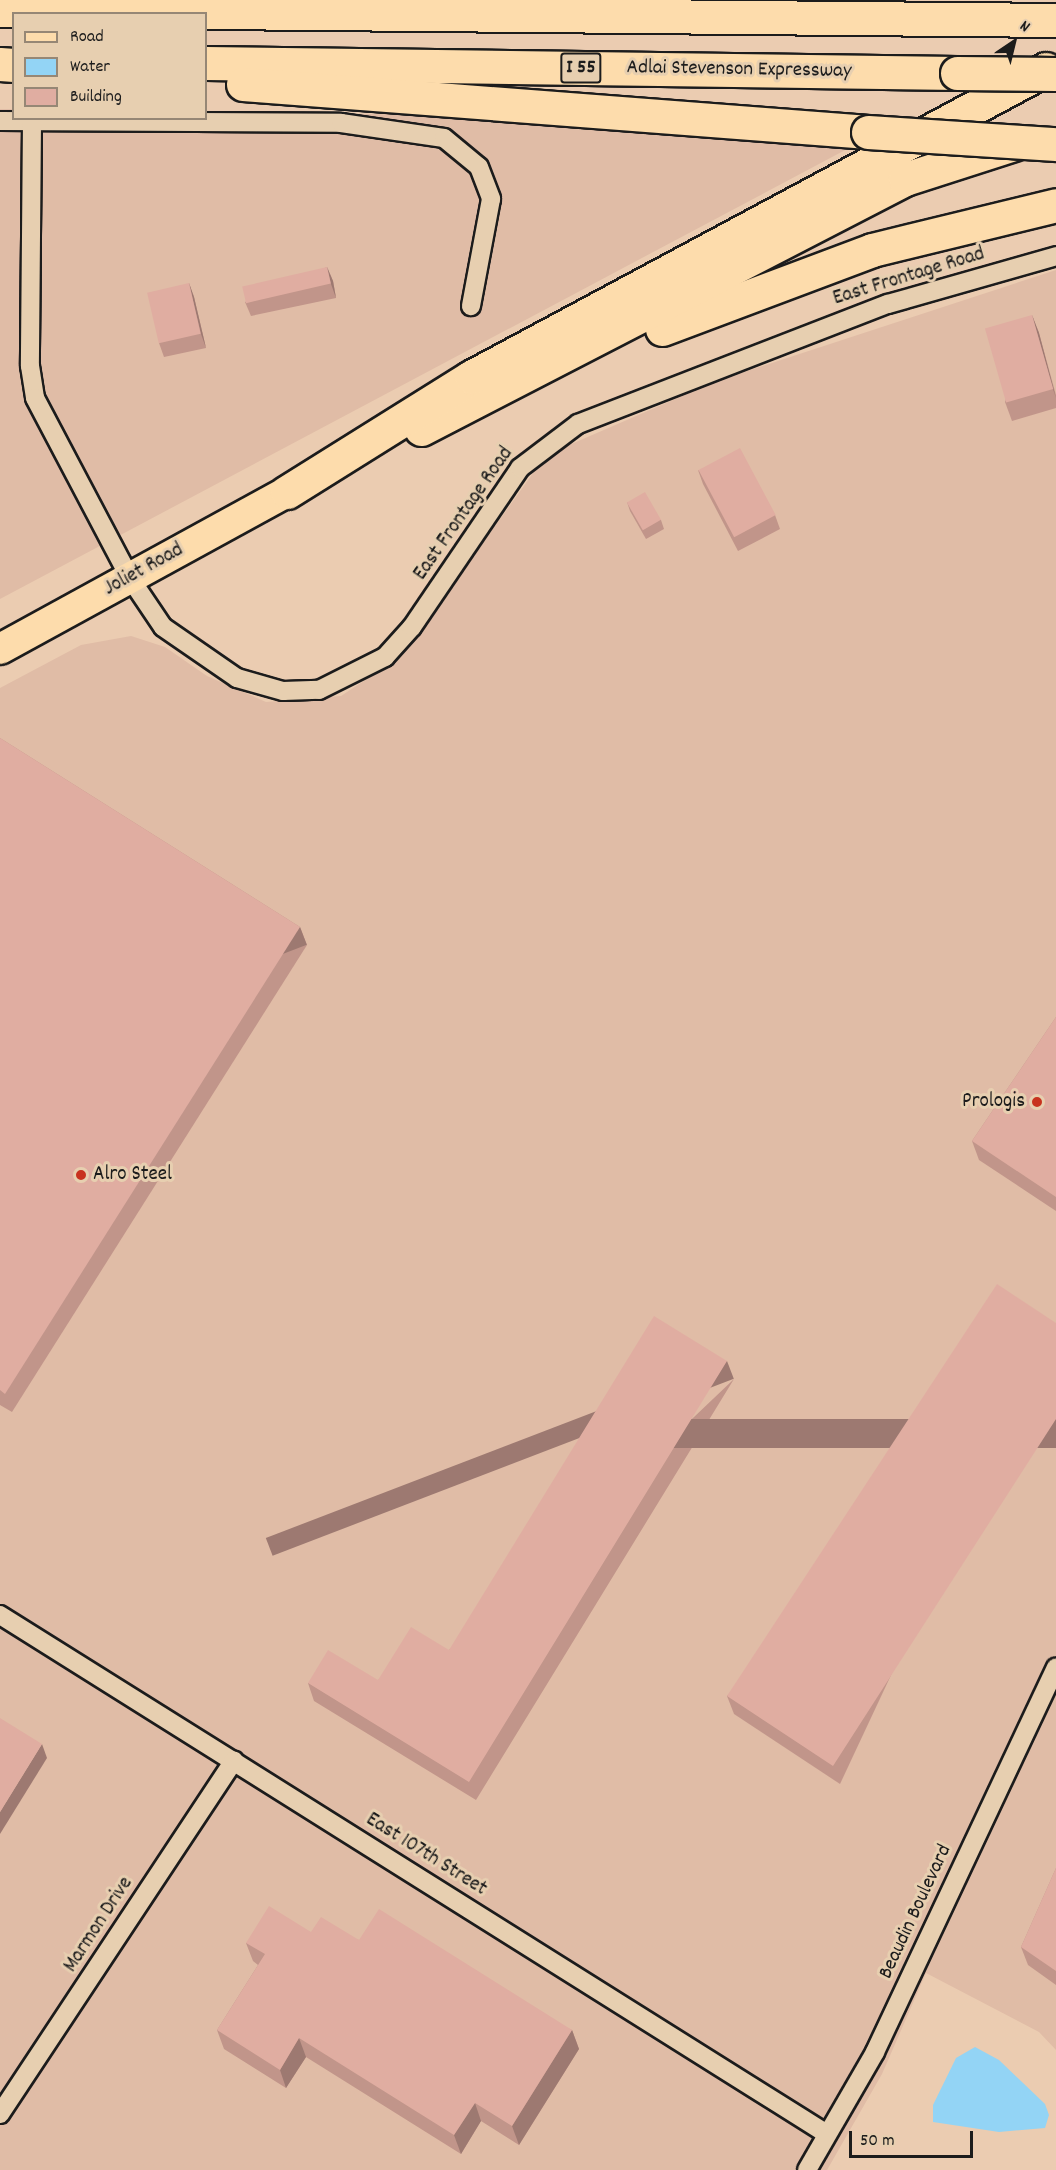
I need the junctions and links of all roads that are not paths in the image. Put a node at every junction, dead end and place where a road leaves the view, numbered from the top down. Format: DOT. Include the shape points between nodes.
graph roads {
  1 [pos="350,0"];
  2 [pos="0,10"];
  3 [pos="32,10"];
  4 [pos="1047,20"];
  5 [pos="207,63"];
  6 [pos="1056,64"];
  7 [pos="1056,74"];
  8 [pos="207,81"];
  9 [pos="0,121"];
  10 [pos="32,122"];
  11 [pos="1056,132"];
  12 [pos="1056,144"];
  13 [pos="1056,205"];
  14 [pos="1056,256"];
  15 [pos="471,306"];
  16 [pos="364,456"];
  17 [pos="287,492"];
  18 [pos="130,578"];
  19 [pos="0,649"];
  20 [pos="0,1615"];
  21 [pos="1056,1668"];
  22 [pos="234,1760"];
  23 [pos="0,2114"];
  24 [pos="827,2134"];
  25 [pos="807,2170"];
  1 -- 3 [label="highway"];
  2 -- 3 [label="highway"];
  3 -- 4 [label="highway"];
  5 -- 7 [label="highway, Adlai Stevenson Expressway / I 55, bridge"];
  6 -- 17 [label="highway" via="471,377"];
  8 -- 12 [label="highway, bridge"];
  9 -- 10 [label="street"];
  10 -- 15 [label="street" via="341,123 444,138 479,167 491,199"];
  10 -- 18 [label="street, East Frontage Road" via="32,386 64,459"];
  11 -- 16 [label="highway" via="905,179 487,398"];
  13 -- 16 [label="highway" via="935,232 803,272"];
  14 -- 18 [label="street, East Frontage Road" via="888,304 578,424 520,468 400,642 368,669 319,690 283,691 237,678 163,627"];
  16 -- 17 [label="highway"];
  17 -- 18 [label="main road, Joliet Road"];
  18 -- 19 [label="main road, Joliet Road"];
  20 -- 22 [label="street, East 107th Street"];
  21 -- 24 [label="street, Beaudin Boulevard" via="876,2052"];
  22 -- 23 [label="street, Marmon Drive"];
  22 -- 24 [label="street, East 107th Street"];
  24 -- 25 [label="street, Beaudin Boulevard"];
}
